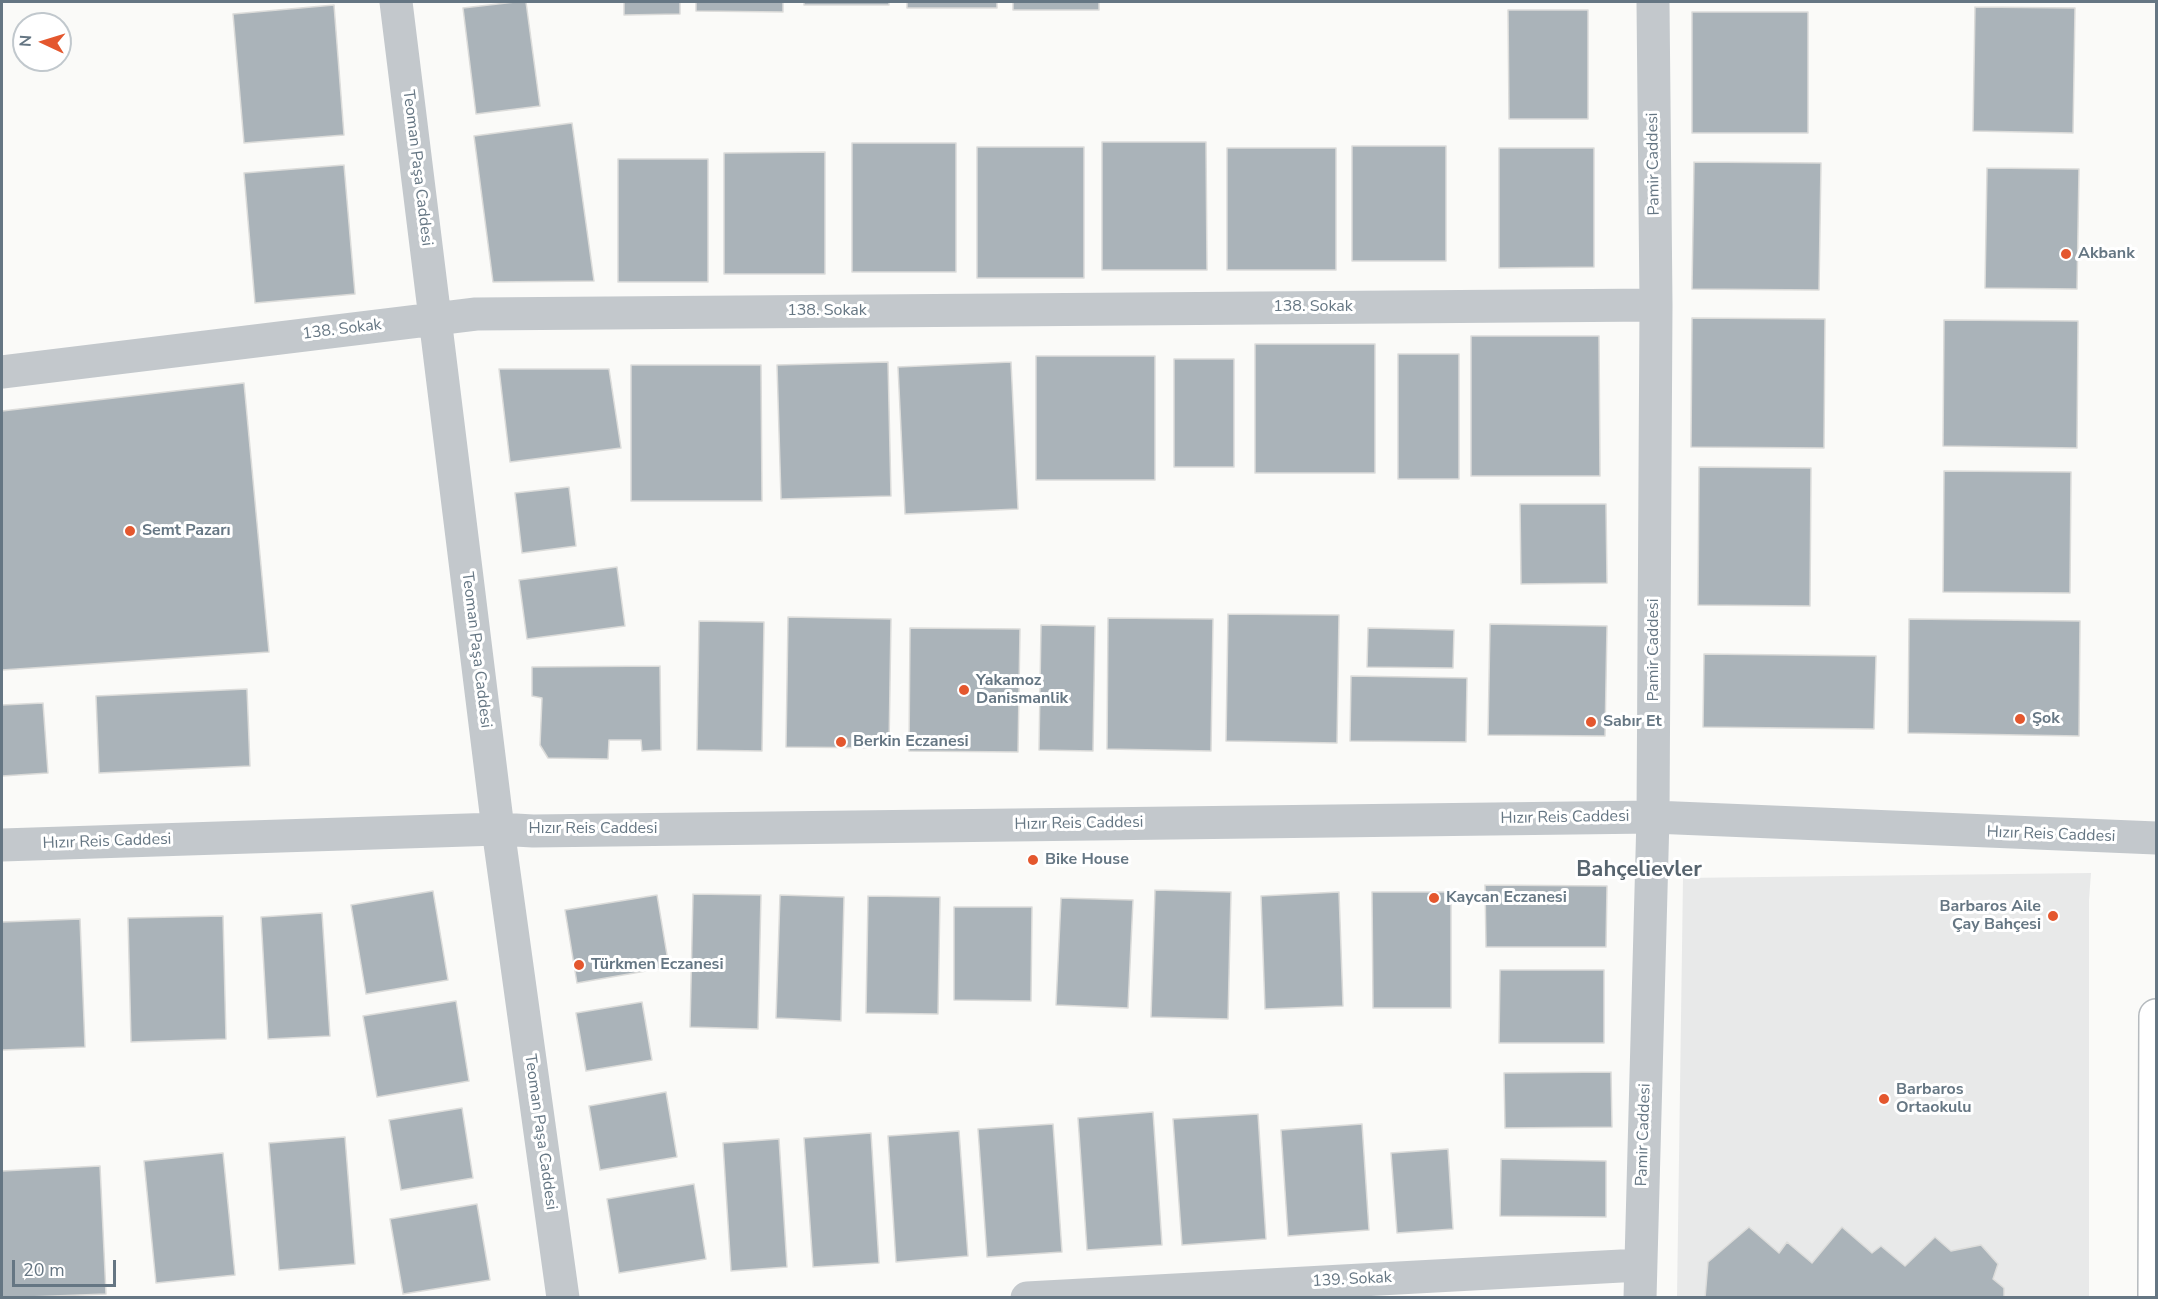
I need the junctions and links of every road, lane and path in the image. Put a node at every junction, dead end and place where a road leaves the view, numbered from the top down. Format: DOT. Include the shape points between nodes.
graph roads {
  1 [pos="396,2"];
  2 [pos="1653,2"];
  3 [pos="1656,304"];
  4 [pos="435,319"];
  5 [pos="2,372"];
  6 [pos="1653,817"];
  7 [pos="498,829"];
  8 [pos="2157,838"];
  9 [pos="2,845"];
  10 [pos="2157,1016"];
  11 [pos="1640,1265"];
  12 [pos="563,1298"];
  13 [pos="1027,1298"];
  14 [pos="1640,1298"];
  15 [pos="2155,1298"];
  1 -- 4 [label="street, Teoman Paşa Caddesi"];
  2 -- 3 [label="street, Pamir Caddesi"];
  3 -- 4 [label="street, 138. Sokak" via="488,314"];
  3 -- 6 [label="street, Pamir Caddesi"];
  4 -- 5 [label="street, 138. Sokak"];
  4 -- 7 [label="street, Teoman Paşa Caddesi"];
  6 -- 7 [label="street, Hızır Reis Caddesi"];
  6 -- 8 [label="street, Hızır Reis Caddesi"];
  6 -- 11 [label="street, Pamir Caddesi"];
  7 -- 9 [label="street, Hızır Reis Caddesi"];
  7 -- 12 [label="street, Teoman Paşa Caddesi"];
  10 -- 15 [label="main road"];
  11 -- 13 [label="street, 139. Sokak"];
  11 -- 14 [label="street, Pamir Caddesi"];
}
